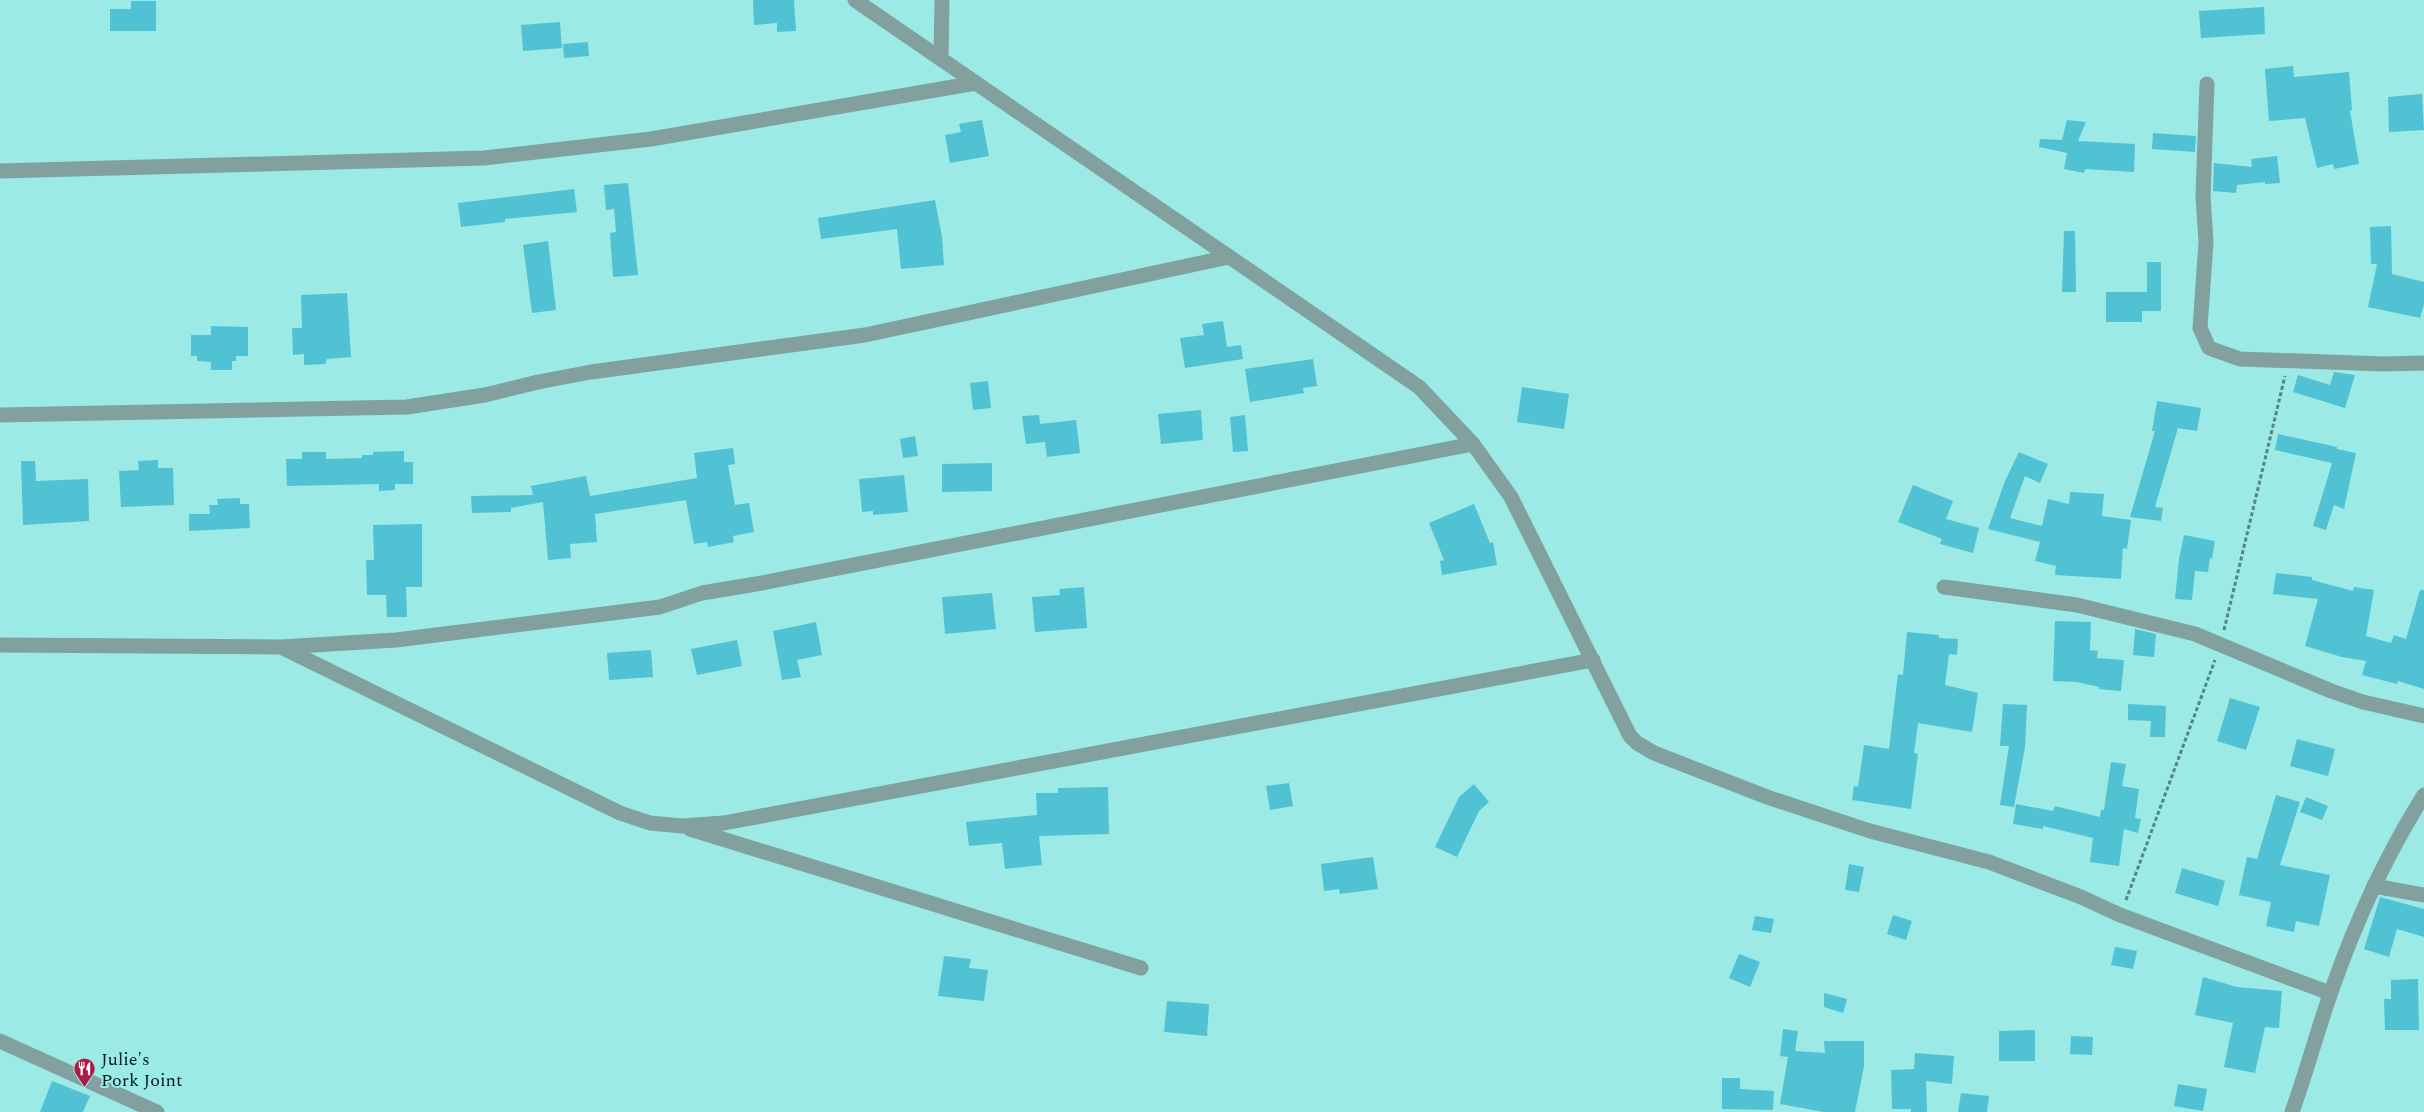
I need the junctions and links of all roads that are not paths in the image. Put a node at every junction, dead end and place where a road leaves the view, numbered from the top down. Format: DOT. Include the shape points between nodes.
graph roads {
  1 [pos="855,0"];
  2 [pos="942,0"];
  3 [pos="941,59"];
  4 [pos="976,83"];
  5 [pos="2207,84"];
  6 [pos="0,171"];
  7 [pos="1229,257"];
  8 [pos="2424,363"];
  9 [pos="0,416"];
  10 [pos="1473,444"];
  11 [pos="1944,587"];
  12 [pos="0,645"];
  13 [pos="281,647"];
  14 [pos="1592,660"];
  15 [pos="2424,716"];
  16 [pos="2424,795"];
  17 [pos="682,826"];
  18 [pos="2374,886"];
  19 [pos="2424,895"];
  20 [pos="1141,968"];
  21 [pos="2330,993"];
  22 [pos="0,1041"];
  23 [pos="156,1112"];
  24 [pos="2292,1112"];
  1 -- 3 [label="street"];
  2 -- 3 [label="street"];
  3 -- 4 [label="street"];
  4 -- 6 [label="street" via="651,139 484,158"];
  4 -- 7 [label="street"];
  5 -- 8 [label="street" via="2203,196 2206,242 2200,328 2209,348 2240,359"];
  7 -- 9 [label="street" via="865,335 591,372 485,395 407,407"];
  7 -- 10 [label="street" via="1419,386"];
  10 -- 13 [label="street" via="702,593 660,607 396,640"];
  10 -- 14 [label="street" via="1511,497"];
  11 -- 15 [label="street" via="2078,605 2195,634 2331,691"];
  12 -- 13 [label="street"];
  13 -- 17 [label="street" via="620,813 650,823"];
  14 -- 17 [label="street" via="724,823"];
  14 -- 21 [label="street" via="1630,736 1654,753 1767,797 1861,828 1989,862"];
  16 -- 18 [label="street"];
  17 -- 20 [label="street"];
  18 -- 19 [label="street"];
  18 -- 21 [label="street"];
  21 -- 24 [label="street"];
  22 -- 23 [label="street"];
}
